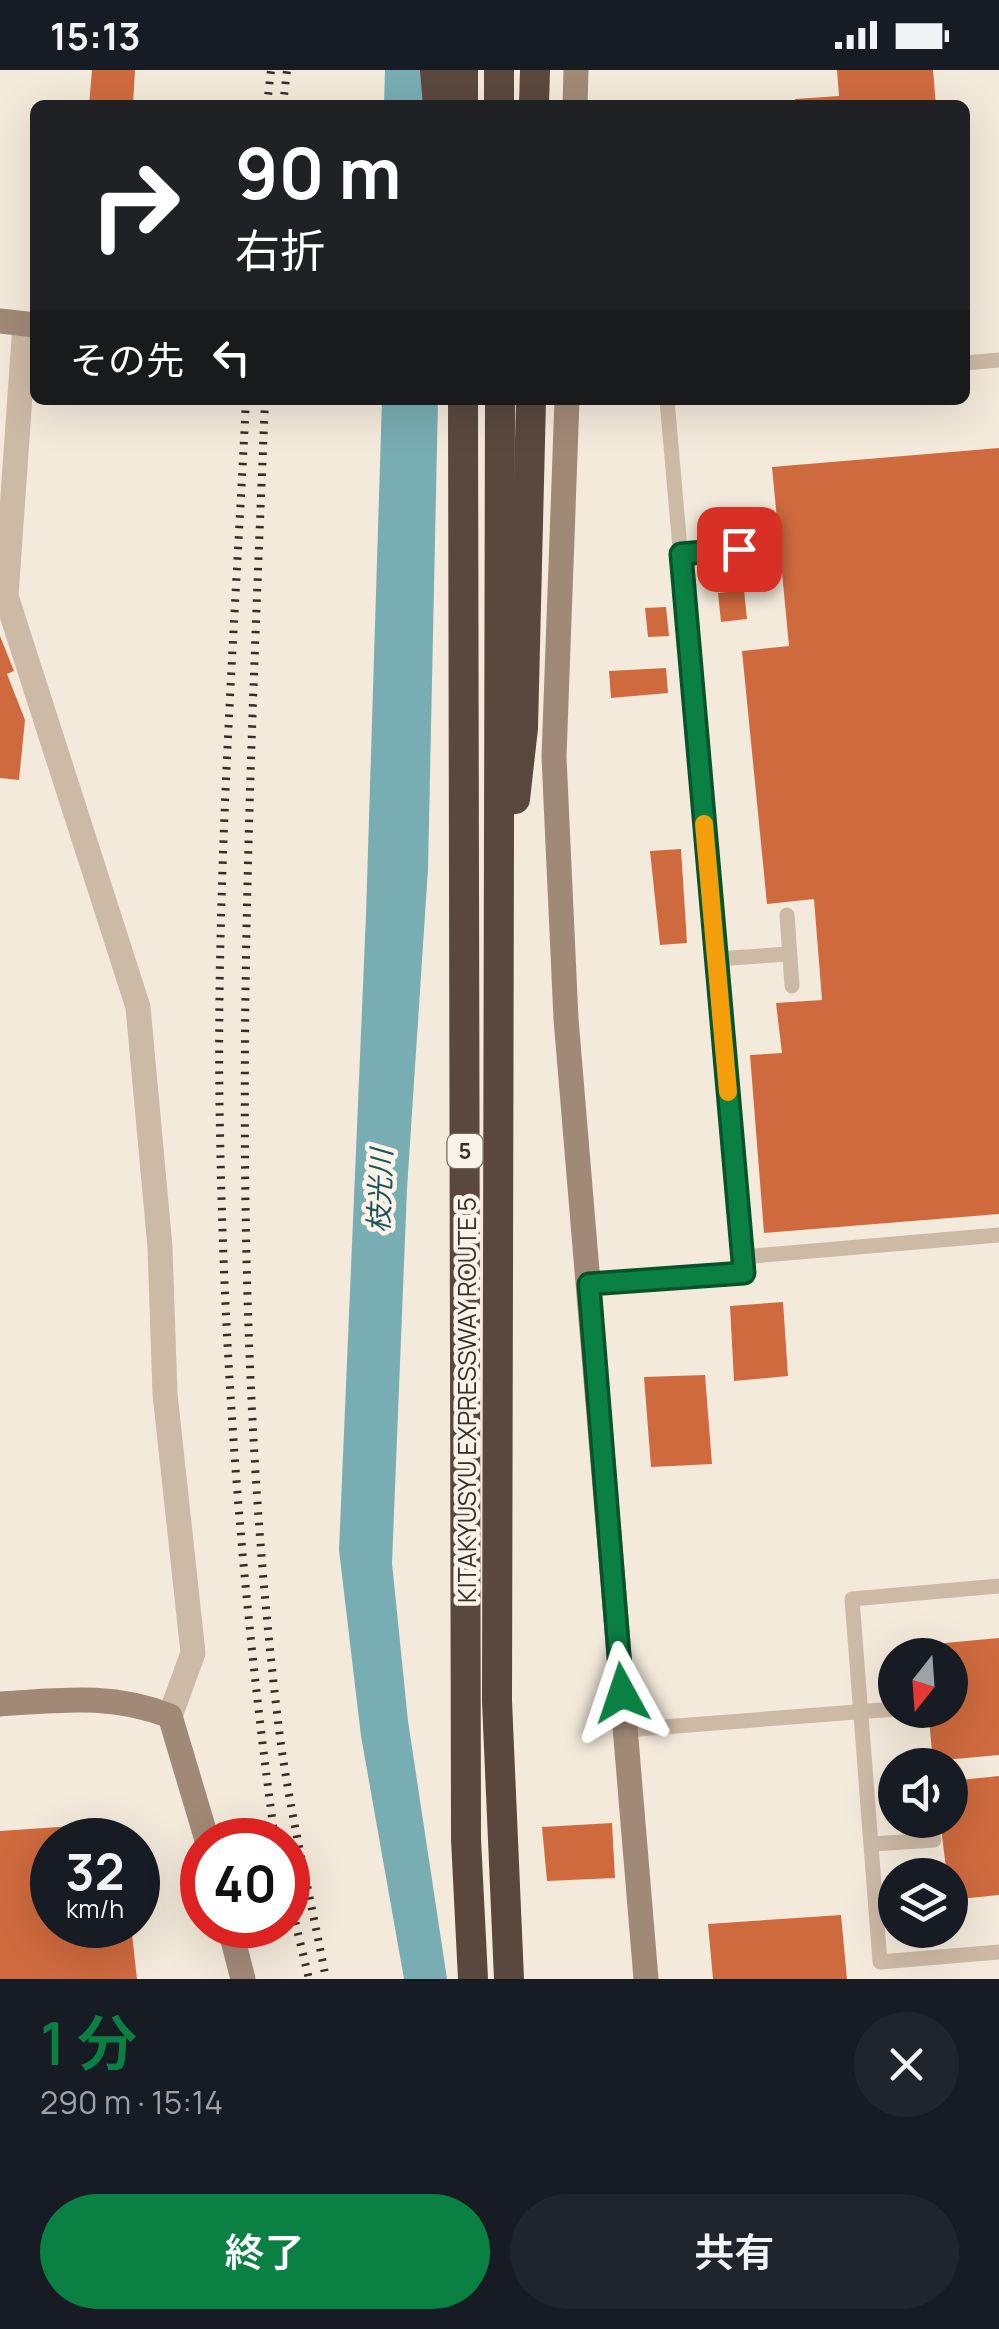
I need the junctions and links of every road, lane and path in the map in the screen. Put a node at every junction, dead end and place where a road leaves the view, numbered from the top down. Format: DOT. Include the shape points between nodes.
graph roads {
  1 [pos="435,70"];
  2 [pos="462,70"];
  3 [pos="499,70"];
  4 [pos="535,70"];
  5 [pos="576,70"];
  6 [pos="438,100"];
  7 [pos="462,100"];
  8 [pos="499,100"];
  9 [pos="534,100"];
  10 [pos="575,100"];
  11 [pos="20,323"];
  12 [pos="999,360"];
  13 [pos="970,363"];
  14 [pos="462,405"];
  15 [pos="501,405"];
  16 [pos="530,405"];
  17 [pos="567,405"];
  18 [pos="667,405"];
  19 [pos="515,478"];
  20 [pos="769,547"];
  21 [pos="681,554"];
  22 [pos="786,915"];
  23 [pos="789,954"];
  24 [pos="716,959"];
  25 [pos="792,986"];
  26 [pos="999,1234"];
  27 [pos="742,1257"];
  28 [pos="589,1284"];
  29 [pos="999,1586"];
  30 [pos="0,1704"];
  31 [pos="878,1710"];
  32 [pos="862,1711"];
  33 [pos="170,1716"];
  34 [pos="625,1730"];
  35 [pos="200,1818"];
  36 [pos="934,1840"];
  37 [pos="872,1844"];
  38 [pos="235,1948"];
  39 [pos="999,1952"];
  40 [pos="243,1979"];
  41 [pos="472,1979"];
  42 [pos="509,1979"];
  43 [pos="646,1979"];
  1 -- 6 [label="highway"];
  2 -- 7 [label="highway"];
  3 -- 8 [label="highway"];
  4 -- 9 [label="highway"];
  5 -- 10 [label="street"];
  11 -- 33 [label="street" via="6,596 138,1007 160,1247 164,1394 194,1653"];
  12 -- 13 [label="lane"];
  14 -- 41 [label="highway, KITAKYUSYU EXPRESSWAY ROUTE 5 / 5" via="466,1838"];
  15 -- 19 [label="highway, KITAKYUSYU EXPRESSWAY ROUTE 5"];
  16 -- 19 [label="highway"];
  17 -- 28 [label="street" via="554,757 566,1019"];
  18 -- 21 [label="lane"];
  19 -- 42 [label="highway, KITAKYUSYU EXPRESSWAY ROUTE 5" via="498,936 497,1701"];
  20 -- 21 [label="lane"];
  21 -- 24 [label="lane"];
  22 -- 23 [label="lane"];
  23 -- 24 [label="lane"];
  23 -- 25 [label="lane"];
  24 -- 27 [label="lane"];
  26 -- 27 [label="lane"];
  27 -- 28 [label="lane" via="744,1273"];
  28 -- 34 [label="street"];
  29 -- 32 [label="lane" via="852,1600"];
  30 -- 33 [label="street" via="98,1697"];
  31 -- 32 [label="lane"];
  32 -- 34 [label="lane"];
  32 -- 37 [label="lane"];
  33 -- 35 [label="street"];
  34 -- 43 [label="street"];
  36 -- 37 [label="lane"];
  37 -- 39 [label="lane" via="880,1962"];
  38 -- 40 [label="street"];
}
